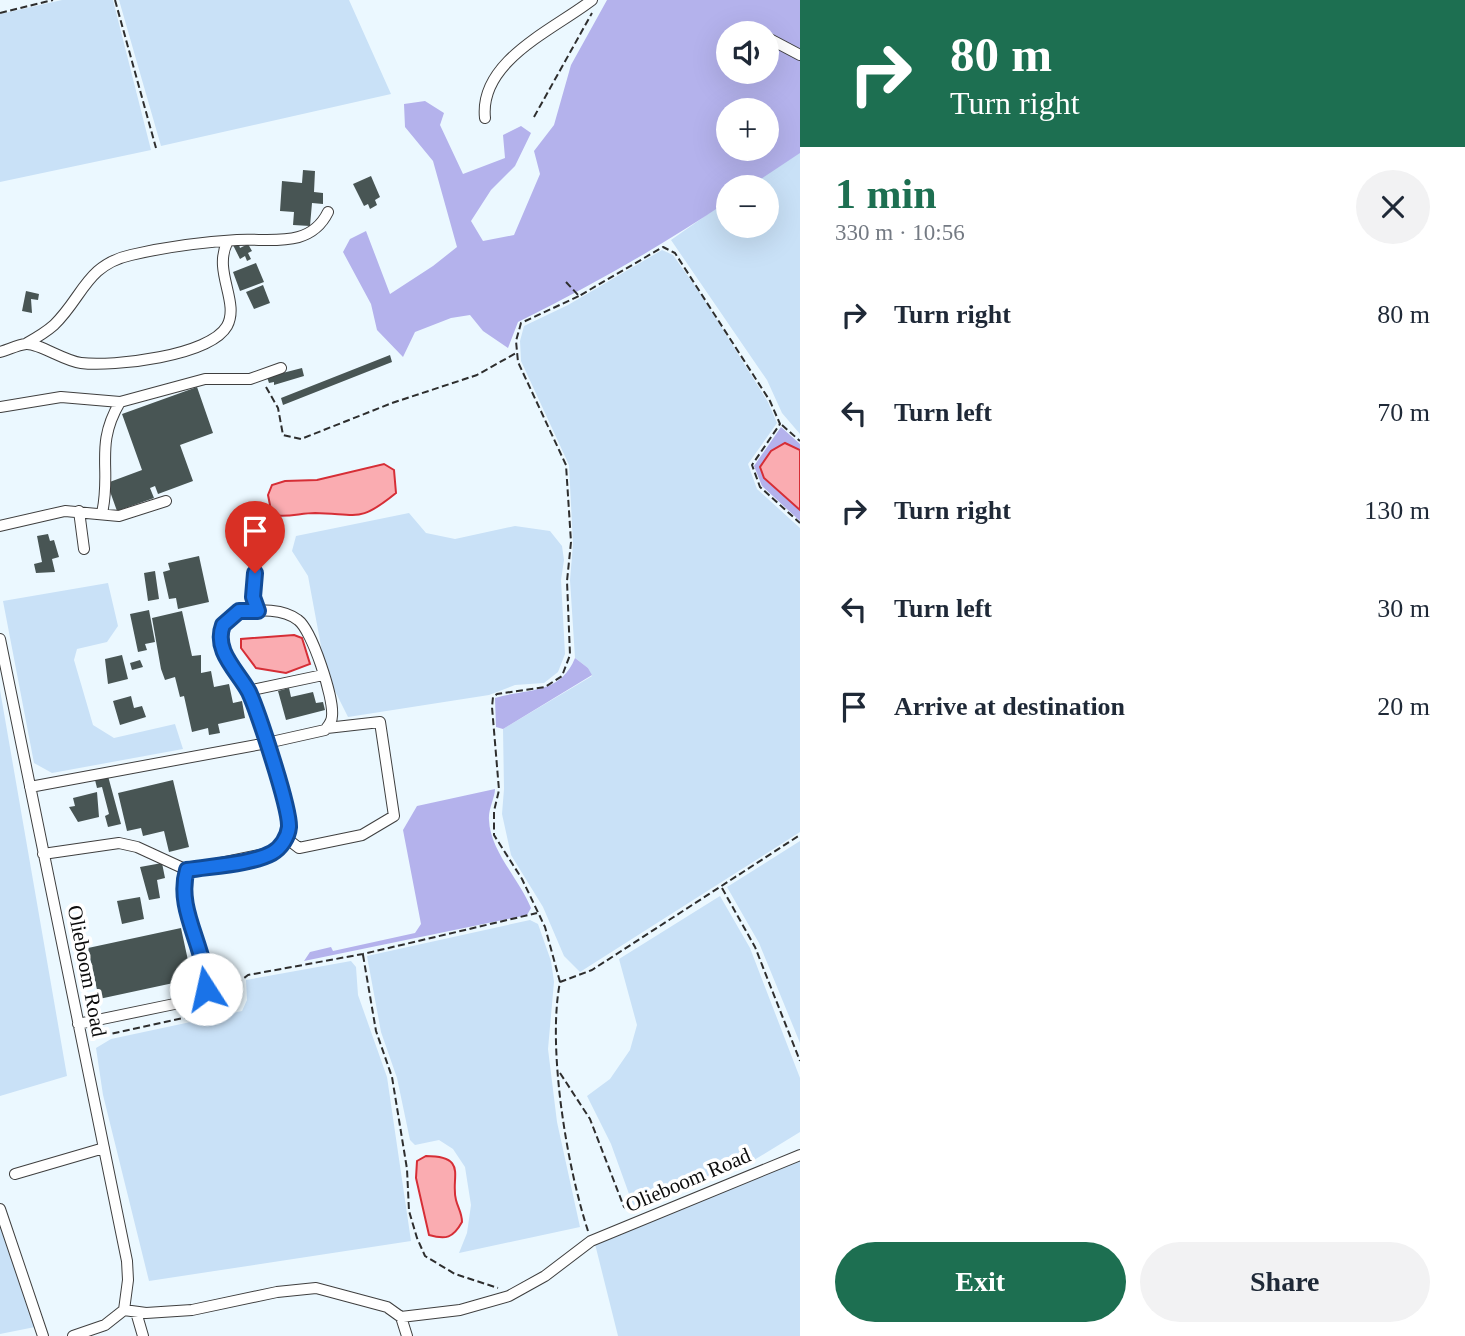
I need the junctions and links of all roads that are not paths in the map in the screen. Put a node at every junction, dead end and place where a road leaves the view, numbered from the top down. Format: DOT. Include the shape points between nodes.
graph roads {
  1 [pos="593,4"];
  2 [pos="779,42"];
  3 [pos="800,55"];
  4 [pos="485,118"];
  5 [pos="328,212"];
  6 [pos="226,243"];
  7 [pos="27,344"];
  8 [pos="0,352"];
  9 [pos="281,368"];
  10 [pos="120,402"];
  11 [pos="0,407"];
  12 [pos="166,501"];
  13 [pos="79,512"];
  14 [pos="102,513"];
  15 [pos="0,526"];
  16 [pos="84,550"];
  17 [pos="255,573"];
  18 [pos="258,611"];
  19 [pos="0,639"];
  20 [pos="323,675"];
  21 [pos="248,691"];
  22 [pos="327,727"];
  23 [pos="267,743"];
  24 [pos="30,787"];
  25 [pos="286,838"];
  26 [pos="43,854"];
  27 [pos="187,870"];
  28 [pos="78,1024"];
  29 [pos="104,1148"];
  30 [pos="800,1155"];
  31 [pos="15,1174"];
  32 [pos="0,1209"];
  33 [pos="3,1223"];
  34 [pos="124,1310"];
  35 [pos="136,1312"];
  36 [pos="401,1317"];
  37 [pos="43,1336"];
  38 [pos="73,1336"];
  39 [pos="143,1336"];
  40 [pos="407,1336"];
  1 -- 4 [label="street" via="505,64 486,90"];
  2 -- 3 [label="street"];
  5 -- 6 [label="street" via="320,225 291,239"];
  6 -- 7 [label="street" via="129,256 101,267 54,326"];
  6 -- 7 [label="street" via="221,267 230,318 212,341 178,353 88,363"];
  7 -- 8 [label="street"];
  9 -- 10 [label="street" via="250,379 205,379"];
  10 -- 11 [label="street" via="61,397"];
  10 -- 14 [label="street" via="104,443"];
  12 -- 14 [label="street" via="125,515"];
  13 -- 14 [label="street"];
  13 -- 15 [label="street" via="57,512"];
  13 -- 16 [label="street"];
  17 -- 18 [label="street" via="253,597"];
  18 -- 20 [label="street" via="286,613 298,620 316,648"];
  18 -- 21 [label="street" via="239,611 221,629 225,656"];
  19 -- 24 [label="street, Olieboom Road"];
  20 -- 21 [label="street"];
  20 -- 22 [label="street" via="332,716"];
  21 -- 23 [label="street"];
  22 -- 23 [label="street"];
  22 -- 25 [label="street" via="380,722 394,816 362,835 299,848"];
  23 -- 24 [label="street"];
  23 -- 25 [label="street" via="287,812"];
  24 -- 26 [label="street, Olieboom Road"];
  25 -- 27 [label="street" via="265,856"];
  26 -- 27 [label="street" via="118,843"];
  26 -- 28 [label="street, Olieboom Road"];
  27 -- 28 [label="street" via="183,883 206,976 203,994"];
  28 -- 29 [label="street, Olieboom Road"];
  29 -- 31 [label="street"];
  29 -- 34 [label="street, Olieboom Road" via="127,1261"];
  30 -- 36 [label="street, Olieboom Road" via="591,1241 509,1296 460,1310"];
  32 -- 33 [label="street"];
  33 -- 37 [label="street"];
  34 -- 35 [label="street"];
  34 -- 38 [label="street" via="105,1325"];
  35 -- 36 [label="street" via="192,1310 277,1292 326,1290 375,1303"];
  35 -- 39 [label="street"];
  36 -- 40 [label="street"];
}
